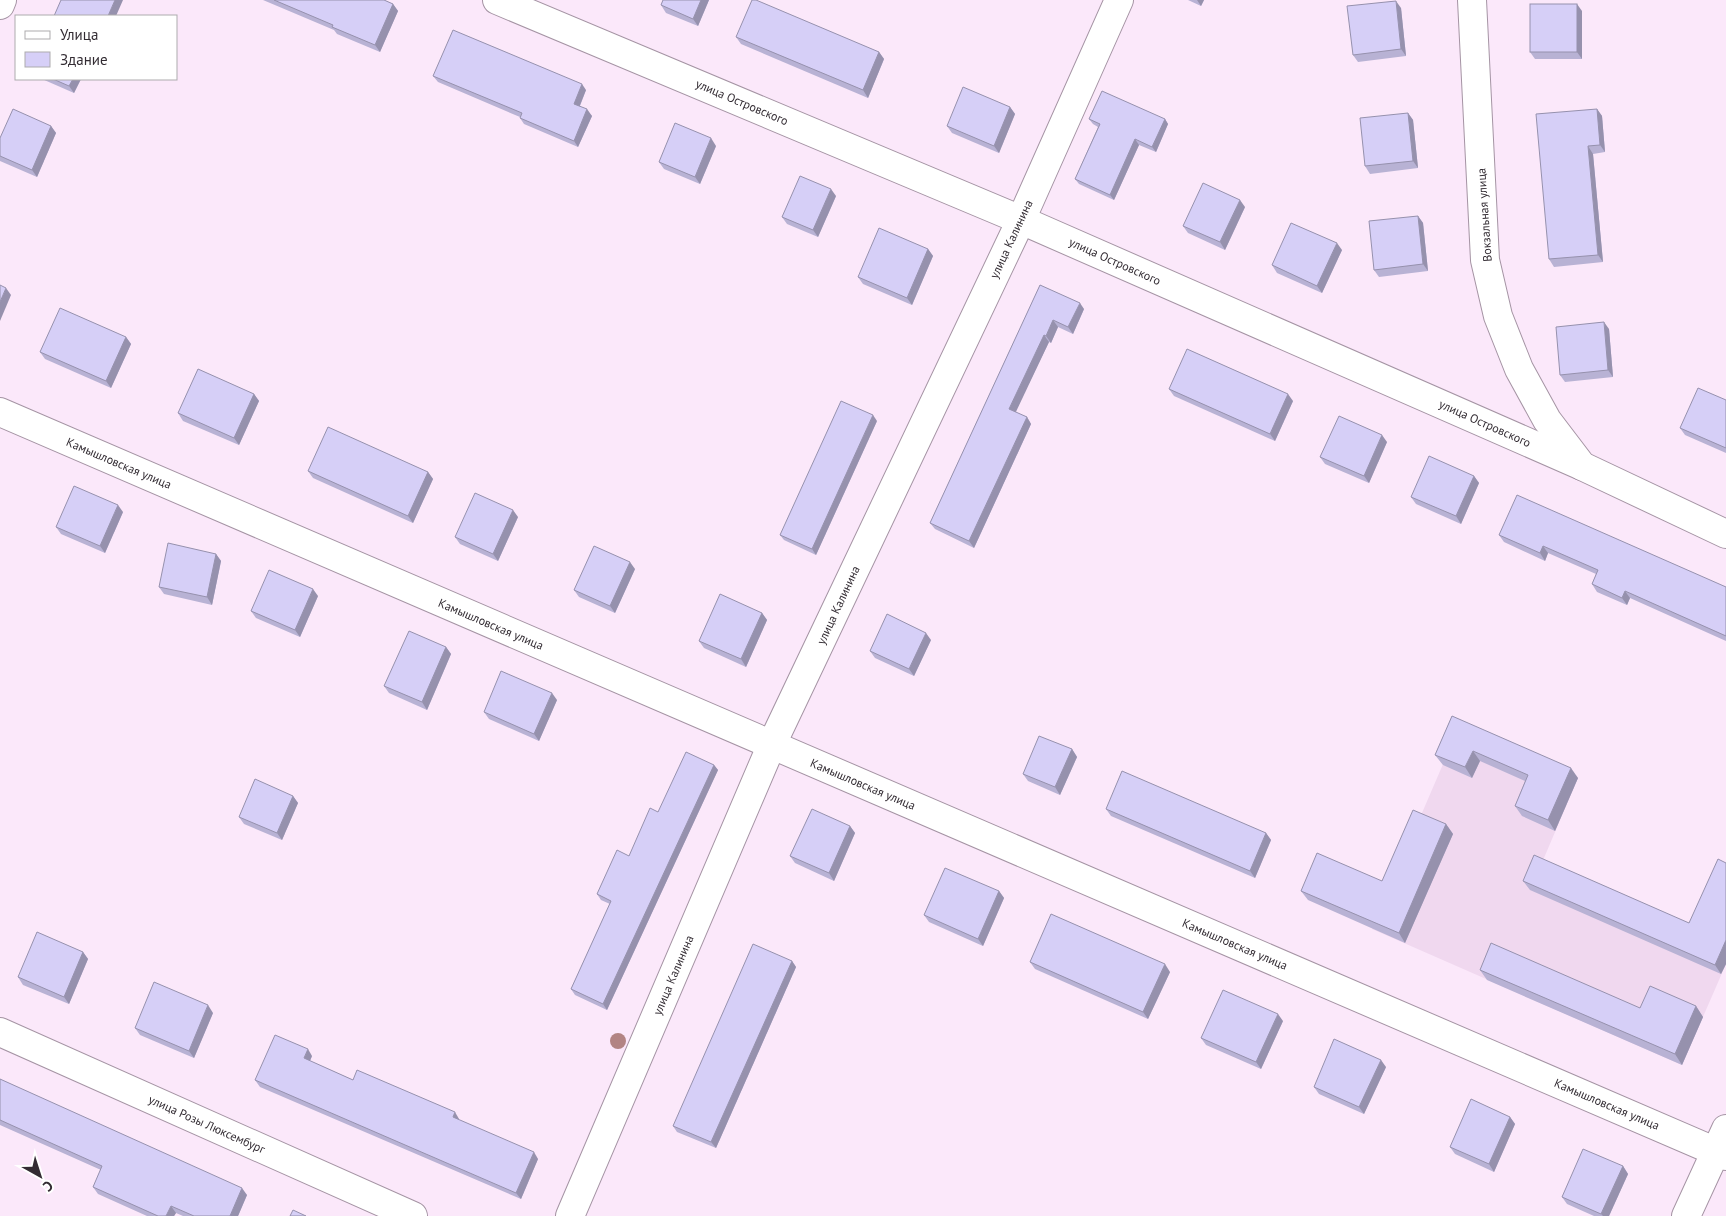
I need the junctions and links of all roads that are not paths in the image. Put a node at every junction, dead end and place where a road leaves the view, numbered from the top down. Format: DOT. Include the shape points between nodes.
graph roads {
  1 [pos="2,0"];
  2 [pos="497,0"];
  3 [pos="1119,0"];
  4 [pos="1472,0"];
  5 [pos="0,5"];
  6 [pos="1021,220"];
  7 [pos="0,412"];
  8 [pos="1582,466"];
  9 [pos="1726,534"];
  10 [pos="772,744"];
  11 [pos="0,1032"];
  12 [pos="1723,1145"];
  13 [pos="414,1216"];
  14 [pos="570,1216"];
  15 [pos="1686,1216"];
  1 -- 5 [label="street"];
  2 -- 6 [label="street, улица Островского"];
  3 -- 6 [label="street, улица Калинина"];
  4 -- 8 [label="street, Вокзальная улица" via="1485,260 1496,306 1519,369 1547,420"];
  6 -- 8 [label="street, улица Островского"];
  6 -- 10 [label="street, улица Калинина"];
  7 -- 10 [label="street, Камышловская улица"];
  8 -- 9 [label="street, улица Островского"];
  10 -- 12 [label="street, Камышловская улица"];
  10 -- 14 [label="street, улица Калинина"];
  11 -- 13 [label="street, улица Розы Люксембург"];
  12 -- 15 [label="street"];
}
